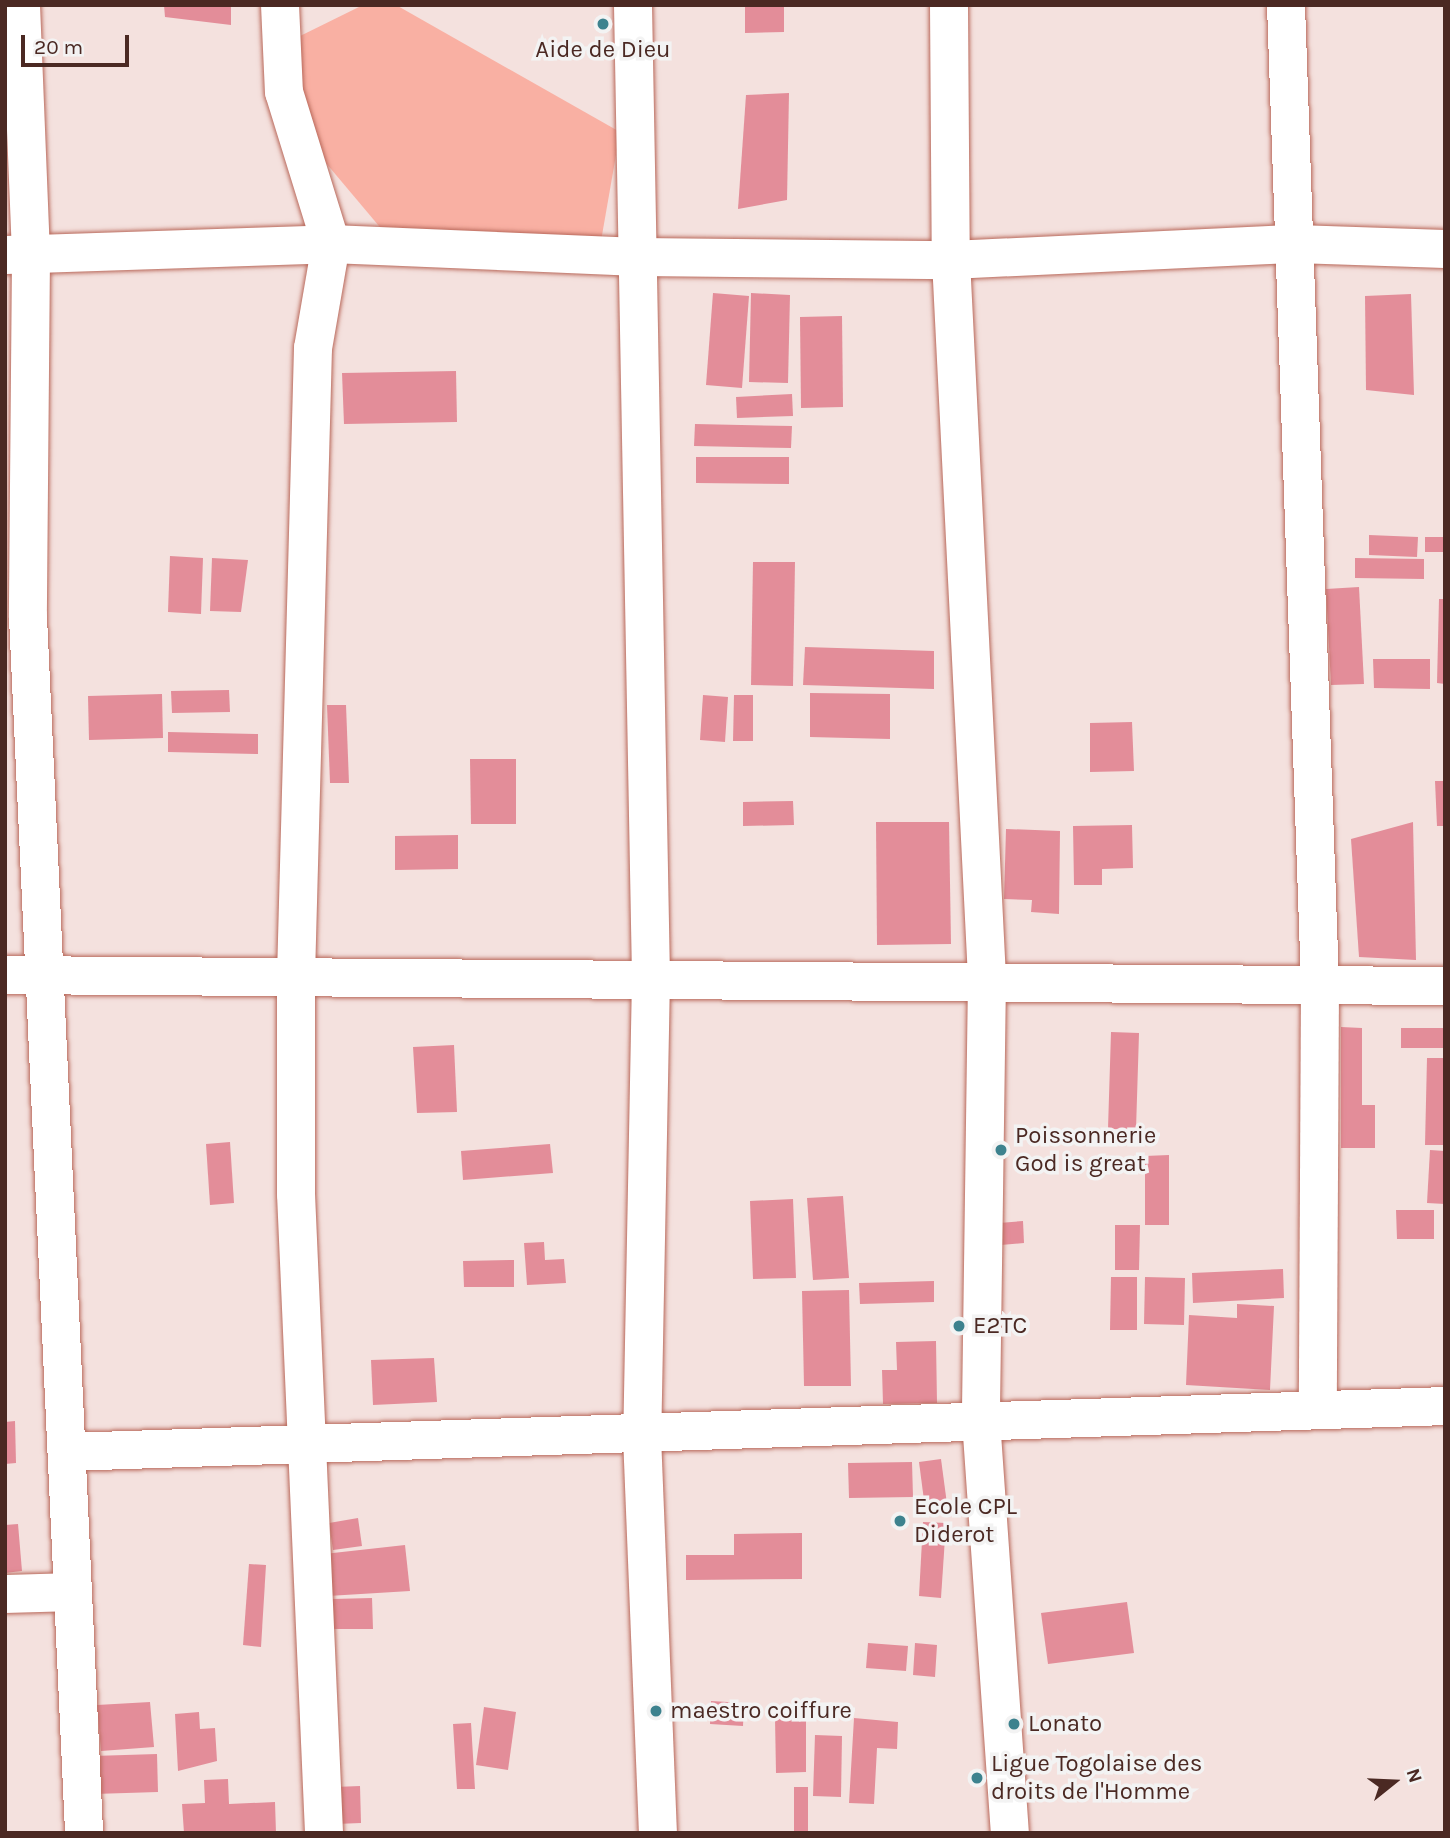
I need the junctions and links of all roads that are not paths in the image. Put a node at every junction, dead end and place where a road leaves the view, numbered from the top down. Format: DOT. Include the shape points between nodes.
graph roads {
  1 [pos="21,5"];
  2 [pos="280,5"];
  3 [pos="633,5"];
  4 [pos="949,5"];
  5 [pos="1286,5"];
  6 [pos="331,244"];
  7 [pos="1296,244"];
  8 [pos="1445,249"];
  9 [pos="18,256"];
  10 [pos="639,257"];
  11 [pos="951,260"];
  12 [pos="17,617"];
  13 [pos="5,975"];
  14 [pos="46,976"];
  15 [pos="296,976"];
  16 [pos="651,978"];
  17 [pos="987,979"];
  18 [pos="1320,985"];
  19 [pos="1445,986"];
  20 [pos="1445,1406"];
  21 [pos="1318,1407"];
  22 [pos="981,1420"];
  23 [pos="642,1436"];
  24 [pos="310,1445"];
  25 [pos="67,1452"];
  26 [pos="73,1592"];
  27 [pos="5,1594"];
  28 [pos="84,1833"];
  29 [pos="324,1833"];
  30 [pos="658,1833"];
  31 [pos="1010,1833"];
  1 -- 9 [label="street"];
  2 -- 6 [label="street" via="284,92"];
  3 -- 10 [label="street"];
  4 -- 11 [label="street"];
  5 -- 7 [label="street"];
  6 -- 9 [label="street"];
  6 -- 10 [label="street"];
  6 -- 15 [label="street" via="313,348"];
  7 -- 8 [label="street"];
  7 -- 11 [label="street"];
  7 -- 18 [label="street"];
  9 -- 12 [label="street"];
  10 -- 11 [label="street"];
  10 -- 16 [label="street"];
  11 -- 17 [label="street"];
  12 -- 14 [label="street"];
  13 -- 14 [label="street"];
  14 -- 15 [label="street"];
  14 -- 25 [label="street"];
  15 -- 16 [label="street"];
  15 -- 24 [label="street" via="296,1194"];
  16 -- 17 [label="street"];
  16 -- 23 [label="street"];
  17 -- 18 [label="street"];
  17 -- 22 [label="street"];
  18 -- 19 [label="street"];
  18 -- 21 [label="street"];
  20 -- 21 [label="street"];
  21 -- 22 [label="street"];
  22 -- 23 [label="street"];
  22 -- 31 [label="street"];
  23 -- 24 [label="street"];
  23 -- 30 [label="street"];
  24 -- 25 [label="street"];
  24 -- 29 [label="street"];
  25 -- 26 [label="street"];
  26 -- 27 [label="street"];
  26 -- 28 [label="street"];
}
